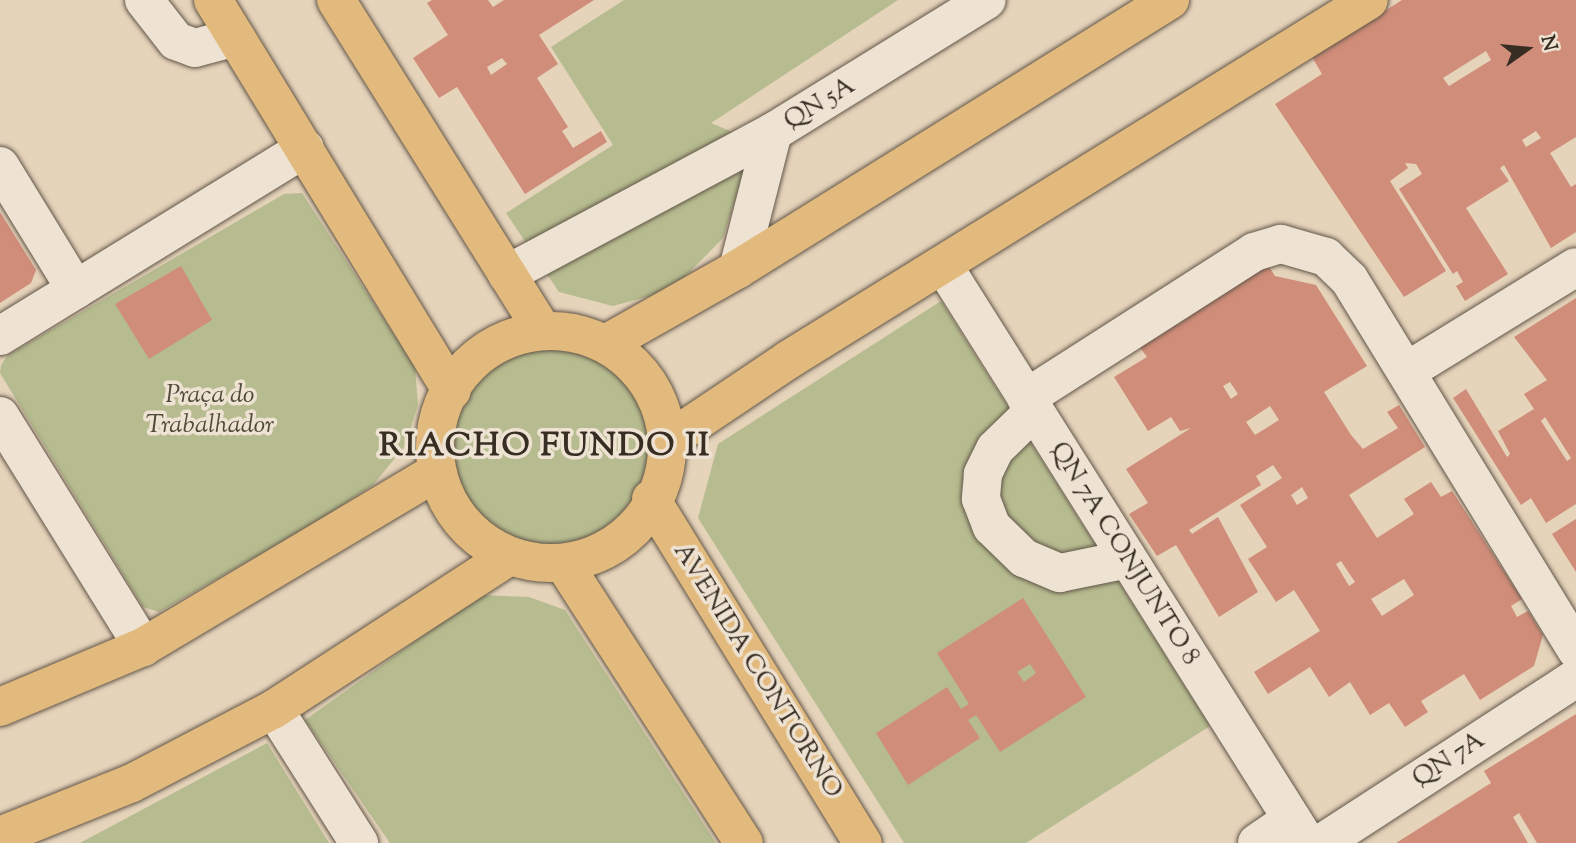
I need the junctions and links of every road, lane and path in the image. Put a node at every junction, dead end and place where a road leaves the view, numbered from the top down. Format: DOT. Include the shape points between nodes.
graph roads {
  1 [pos="144,0"];
  2 [pos="213,0"];
  3 [pos="987,0"];
  4 [pos="1170,0"];
  5 [pos="1369,0"];
  6 [pos="339,1"];
  7 [pos="236,37"];
  8 [pos="773,132"];
  9 [pos="305,148"];
  10 [pos="0,166"];
  11 [pos="943,265"];
  12 [pos="1576,267"];
  13 [pos="738,269"];
  14 [pos="507,274"];
  15 [pos="76,290"];
  16 [pos="542,330"];
  17 [pos="0,336"];
  18 [pos="609,342"];
  19 [pos="1407,371"];
  20 [pos="452,391"];
  21 [pos="1030,405"];
  22 [pos="0,416"];
  23 [pos="672,438"];
  24 [pos="437,472"];
  25 [pos="651,499"];
  26 [pos="508,557"];
  27 [pos="1128,559"];
  28 [pos="564,564"];
  29 [pos="143,647"];
  30 [pos="1576,650"];
  31 [pos="1576,678"];
  32 [pos="0,707"];
  33 [pos="274,709"];
  34 [pos="1299,831"];
  35 [pos="0,836"];
  36 [pos="359,843"];
  37 [pos="744,843"];
  38 [pos="863,843"];
  39 [pos="1257,843"];
  40 [pos="1322,843"];
  1 -- 7 [label="street" via="176,41 195,48"];
  2 -- 7 [label="main road"];
  3 -- 8 [label="street, QN 5A"];
  4 -- 13 [label="main road"];
  5 -- 11 [label="main road"];
  6 -- 14 [label="main road"];
  7 -- 9 [label="main road"];
  8 -- 13 [label="street, QN 5A"];
  8 -- 14 [label="street"];
  9 -- 15 [label="street"];
  9 -- 20 [label="main road"];
  10 -- 15 [label="street"];
  11 -- 21 [label="street, QN 7A CONJUNTO 8"];
  11 -- 23 [label="main road"];
  12 -- 19 [label="street"];
  13 -- 18 [label="main road"];
  14 -- 16 [label="main road"];
  15 -- 17 [label="street"];
  16 -- 18 [label="main road"];
  16 -- 20 [label="main road" via="498,344 480,356"];
  18 -- 23 [label="main road" via="649,382"];
  19 -- 21 [label="street" via="1349,279 1326,257 1281,244 1254,252"];
  19 -- 30 [label="street"];
  20 -- 24 [label="main road" via="436,441"];
  21 -- 27 [label="street, QN 7A CONJUNTO 8"];
  21 -- 27 [label="street" via="995,449 983,474 981,499 992,527 1024,558 1060,573"];
  22 -- 29 [label="street"];
  23 -- 25 [label="main road"];
  24 -- 26 [label="main road" via="464,527"];
  24 -- 29 [label="main road"];
  25 -- 28 [label="main road" via="619,541"];
  25 -- 38 [label="main road, AVENIDA CONTORNO"];
  26 -- 28 [label="main road"];
  26 -- 33 [label="main road"];
  27 -- 34 [label="street, QN 7A CONJUNTO 8"];
  28 -- 37 [label="main road"];
  29 -- 32 [label="main road"];
  31 -- 40 [label="street, QN 7A"];
  33 -- 35 [label="main road" via="132,783"];
  33 -- 36 [label="street"];
  34 -- 39 [label="street"];
}
